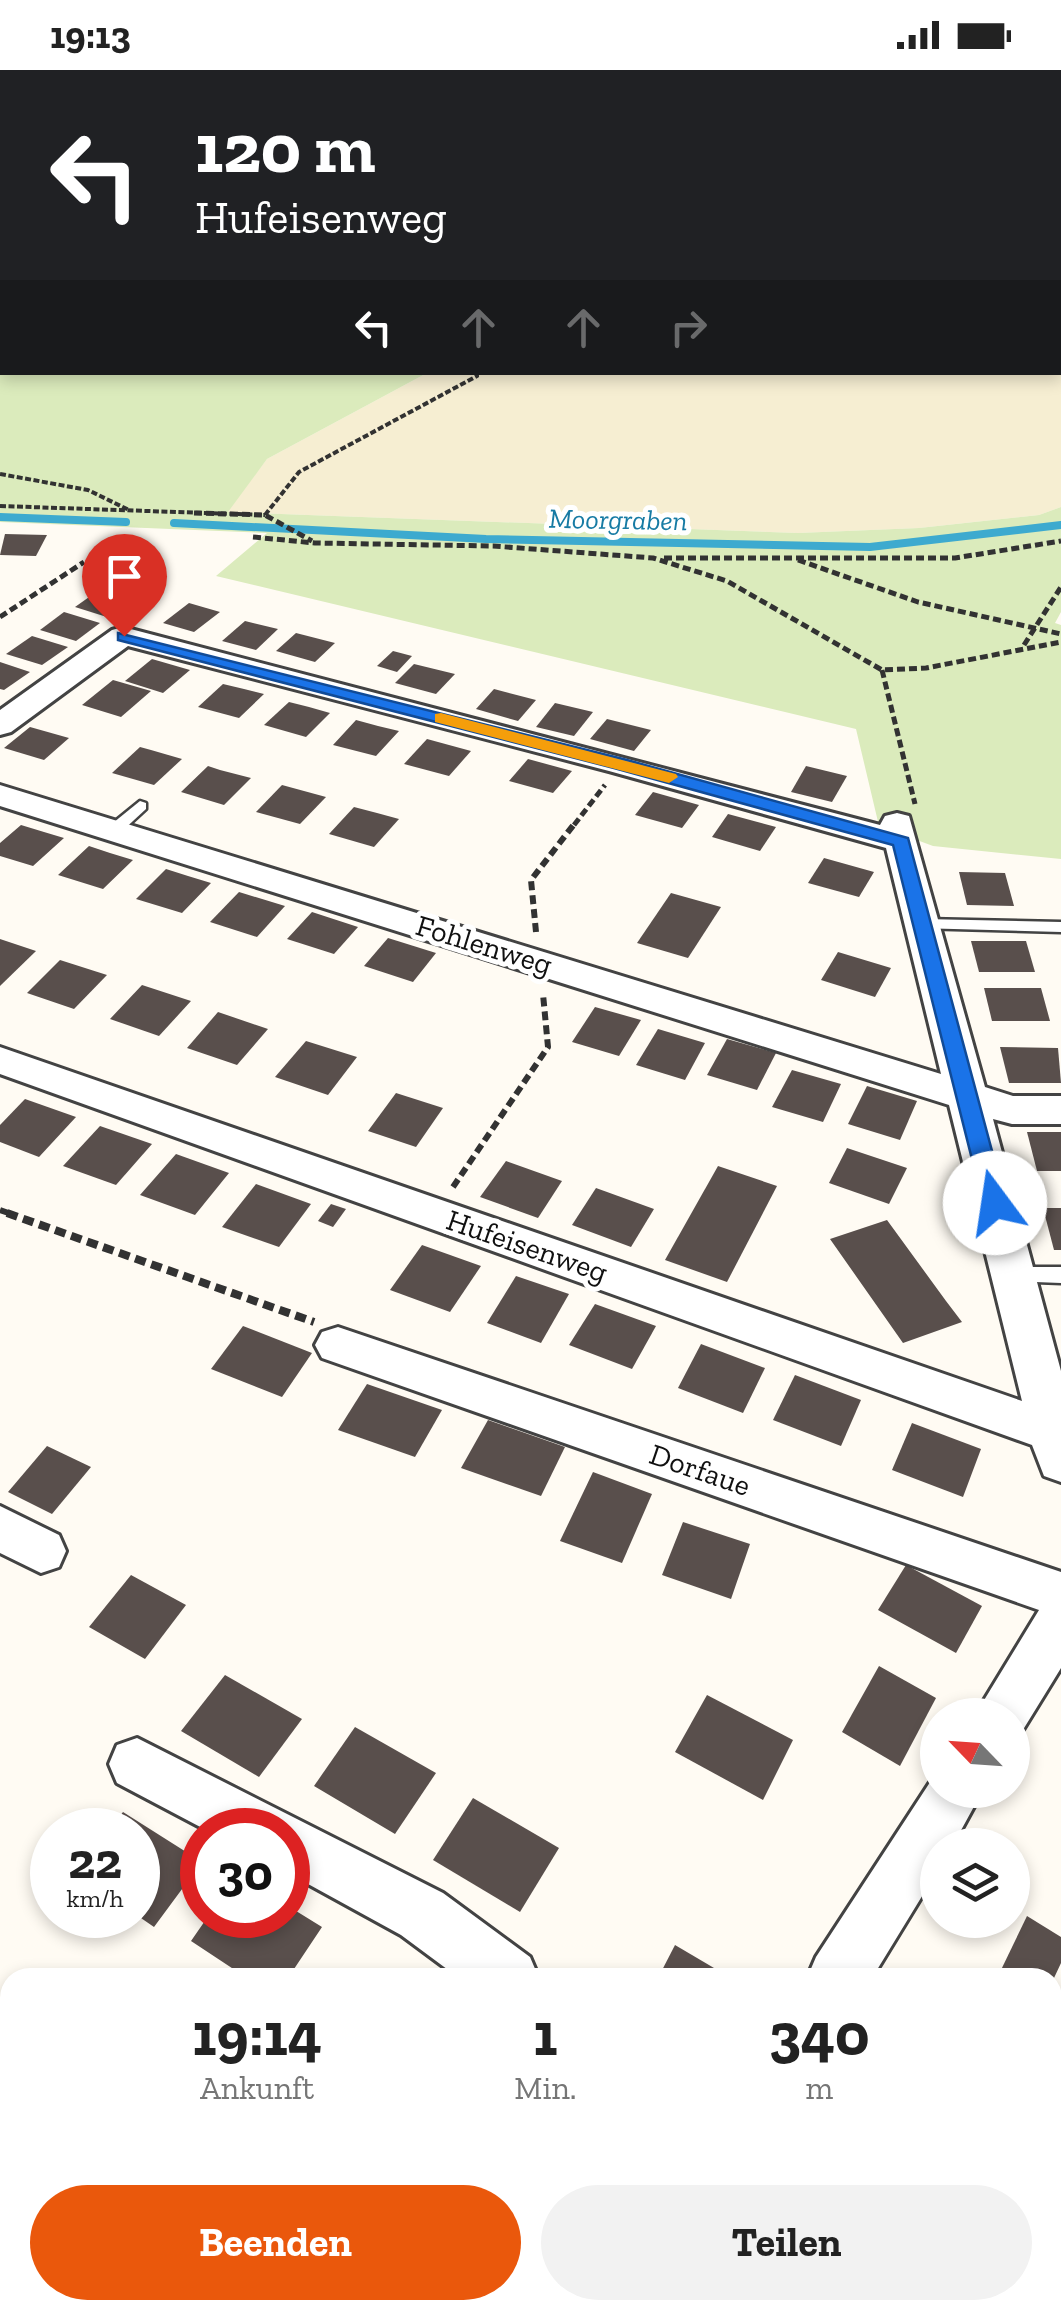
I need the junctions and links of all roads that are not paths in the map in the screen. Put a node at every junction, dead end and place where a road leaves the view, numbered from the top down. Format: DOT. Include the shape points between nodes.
graph roads {
  1 [pos="0,725"];
  2 [pos="0,795"];
  3 [pos="140,806"];
  4 [pos="114,830"];
  5 [pos="923,924"];
  6 [pos="1061,926"];
  7 [pos="0,1060"];
  8 [pos="968,1096"];
  9 [pos="1061,1110"];
  10 [pos="1013,1275"];
  11 [pos="1061,1275"];
  12 [pos="338,1345"];
  13 [pos="1057,1447"];
  14 [pos="1061,1595"];
  15 [pos="1061,1622"];
  16 [pos="1013,1698"];
  17 [pos="138,1764"];
  18 [pos="221,1808"];
  19 [pos="944,1808"];
  20 [pos="310,1855"];
  21 [pos="496,1968"];
  22 [pos="843,1968"];
  1 -- 5 [label="street" via="124,636 899,832"];
  2 -- 4 [label="street, Fohlenweg"];
  3 -- 4 [label="lane"];
  4 -- 8 [label="street, Fohlenweg"];
  5 -- 6 [label="lane"];
  5 -- 8 [label="street"];
  7 -- 13 [label="street, Hufeisenweg"];
  8 -- 9 [label="street, Fohlenweg" via="1012,1110"];
  8 -- 10 [label="street"];
  10 -- 11 [label="lane"];
  10 -- 13 [label="street"];
  12 -- 14 [label="street, Dorfaue"];
  15 -- 16 [label="street"];
  17 -- 18 [label="street"];
  19 -- 22 [label="street"];
  20 -- 21 [label="street" via="422,1914"];
}
